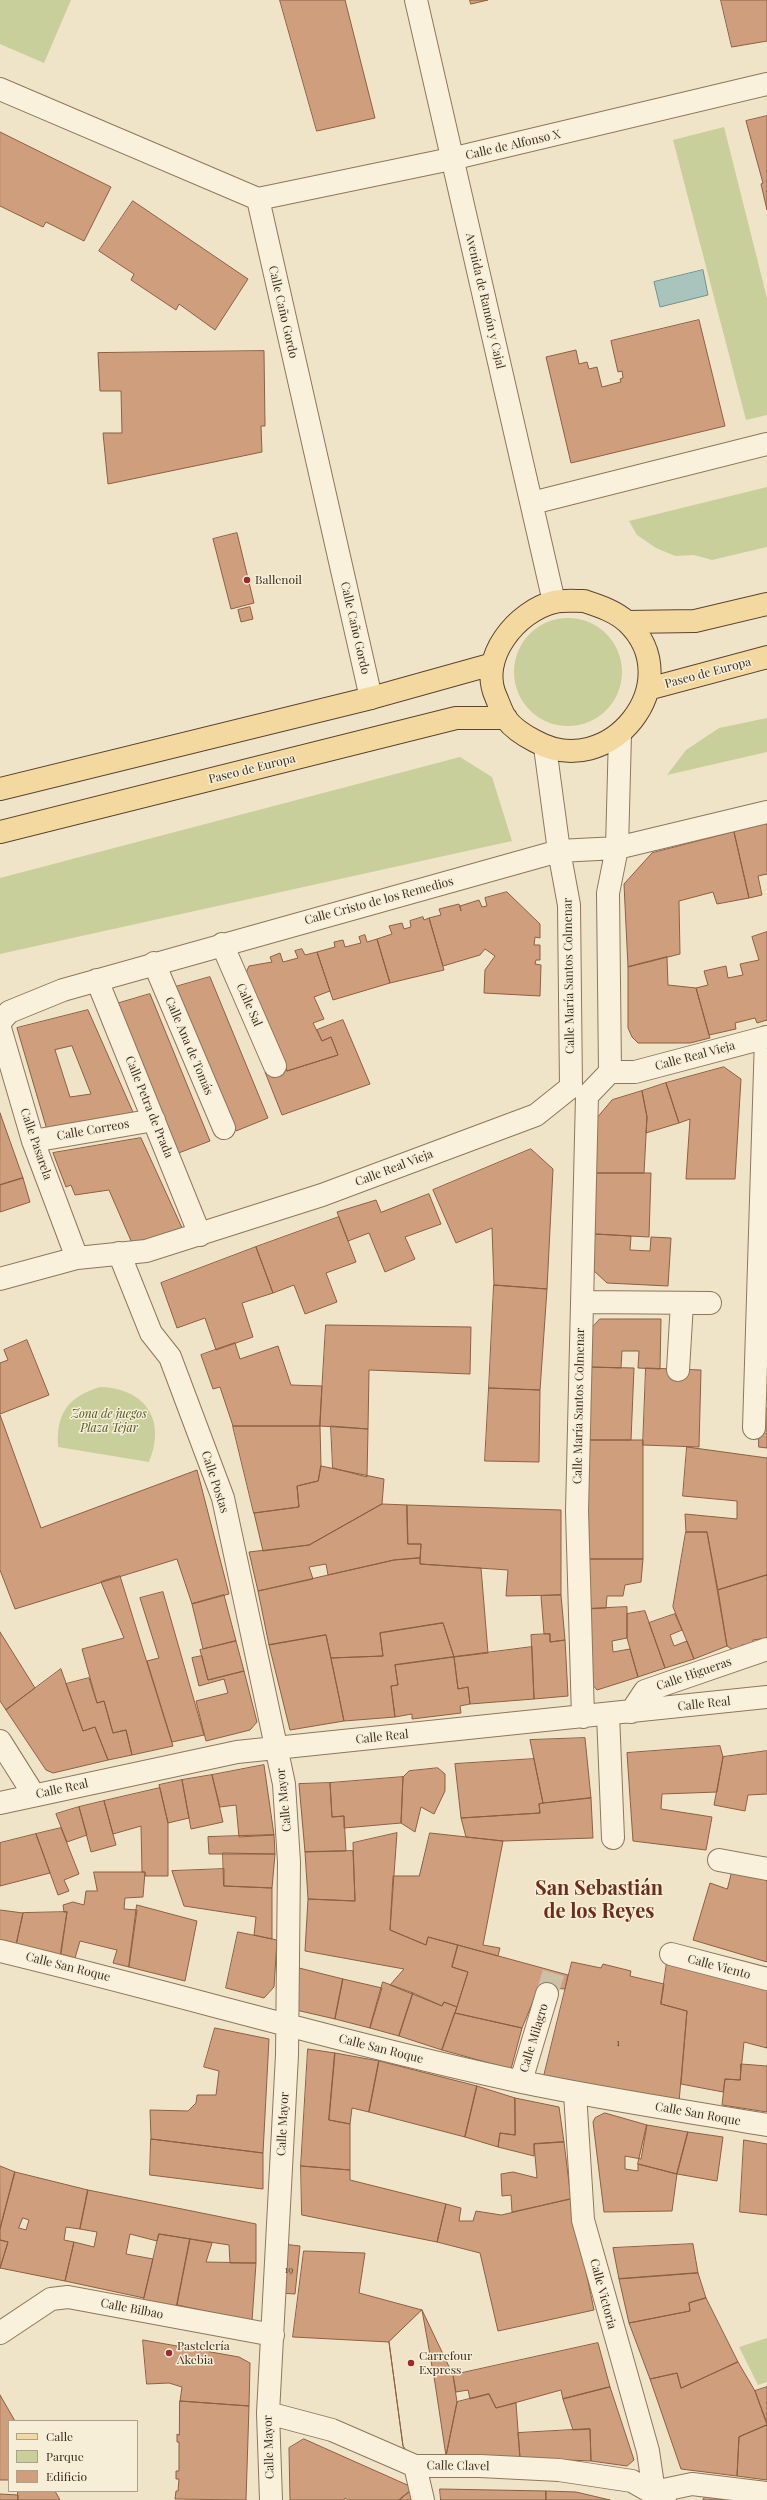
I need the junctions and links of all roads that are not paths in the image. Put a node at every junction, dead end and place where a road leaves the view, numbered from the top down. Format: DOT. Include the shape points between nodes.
graph roads {
  1 [pos="416,0"];
  2 [pos="767,84"];
  3 [pos="0,88"];
  4 [pos="451,160"];
  5 [pos="258,199"];
  6 [pos="767,444"];
  7 [pos="532,503"];
  8 [pos="554,602"];
  9 [pos="767,604"];
  10 [pos="627,622"];
  11 [pos="767,657"];
  12 [pos="493,664"];
  13 [pos="648,689"];
  14 [pos="371,698"];
  15 [pos="506,718"];
  16 [pos="620,734"];
  17 [pos="545,747"];
  18 [pos="0,789"];
  19 [pos="767,812"];
  20 [pos="0,832"];
  21 [pos="617,848"];
  22 [pos="559,851"];
  23 [pos="222,944"];
  24 [pos="154,963"];
  25 [pos="97,980"];
  26 [pos="0,1022"];
  27 [pos="0,1028"];
  28 [pos="766,1037"];
  29 [pos="276,1066"];
  30 [pos="610,1072"];
  31 [pos="579,1092"];
  32 [pos="154,1120"];
  33 [pos="224,1128"];
  34 [pos="33,1140"];
  35 [pos="200,1235"];
  36 [pos="119,1253"];
  37 [pos="78,1258"];
  38 [pos="0,1279"];
  39 [pos="582,1302"];
  40 [pos="682,1303"];
  41 [pos="710,1303"];
  42 [pos="678,1370"];
  43 [pos="754,1428"];
  44 [pos="767,1649"];
  45 [pos="767,1696"];
  46 [pos="631,1712"];
  47 [pos="608,1714"];
  48 [pos="583,1717"];
  49 [pos="0,1741"];
  50 [pos="276,1748"];
  51 [pos="34,1795"];
  52 [pos="0,1803"];
  53 [pos="613,1838"];
  54 [pos="719,1860"];
  55 [pos="767,1869"];
  56 [pos="0,1951"];
  57 [pos="671,1954"];
  58 [pos="767,1979"];
  59 [pos="547,1994"];
  60 [pos="286,2026"];
  61 [pos="521,2081"];
  62 [pos="575,2093"];
  63 [pos="767,2125"];
  64 [pos="0,2333"];
  65 [pos="273,2335"];
  66 [pos="268,2413"];
  67 [pos="415,2466"];
  68 [pos="767,2493"];
  69 [pos="657,2497"];
  70 [pos="271,2500"];
  71 [pos="423,2500"];
  1 -- 4 [label="street, Avenida de Ramón y Cajal"];
  2 -- 4 [label="street, Calle de Alfonso X"];
  3 -- 5 [label="street"];
  4 -- 5 [label="street, Calle de Alfonso X"];
  4 -- 7 [label="street, Avenida de Ramón y Cajal"];
  5 -- 14 [label="street, Calle Caño Gordo"];
  6 -- 7 [label="street"];
  7 -- 8 [label="street, Avenida de Ramón y Cajal"];
  8 -- 10 [label="main road" via="584,601 606,609"];
  8 -- 12 [label="main road" via="535,609 519,620 503,640"];
  9 -- 10 [label="main road" via="696,621"];
  10 -- 13 [label="main road" via="641,640 649,659"];
  11 -- 13 [label="main road, Paseo de Europa"];
  12 -- 14 [label="main road"];
  12 -- 15 [label="main road" via="494,691"];
  13 -- 16 [label="main road" via="638,713"];
  14 -- 18 [label="main road"];
  15 -- 17 [label="main road" via="525,736"];
  15 -- 20 [label="main road, Paseo de Europa" via="456,718"];
  16 -- 17 [label="main road" via="600,746 582,751 564,752"];
  16 -- 21 [label="street"];
  17 -- 22 [label="street, Calle María Santos Colmenar"];
  19 -- 21 [label="street, Calle Cristo de los Remedios"];
  21 -- 22 [label="street, Calle Cristo de los Remedios"];
  21 -- 30 [label="street" via="608,893"];
  22 -- 23 [label="street, Calle Cristo de los Remedios"];
  22 -- 31 [label="street, Calle María Santos Colmenar" via="569,905"];
  23 -- 24 [label="street, Calle Cristo de los Remedios"];
  23 -- 29 [label="street, Calle Sal"];
  24 -- 25 [label="street, Calle Cristo de los Remedios"];
  24 -- 33 [label="street, Calle Ana de Tomás"];
  25 -- 26 [label="street, Calle Cristo de los Remedios" via="63,990 9,1012"];
  25 -- 32 [label="street, Calle Petra de Prada"];
  27 -- 34 [label="street, Calle Pasarela"];
  28 -- 30 [label="street, Calle Real Vieja" via="635,1072"];
  28 -- 43 [label="street"];
  30 -- 31 [label="street, Calle Real Vieja"];
  31 -- 35 [label="street, Calle Real Vieja" via="536,1115 322,1195"];
  31 -- 39 [label="street, Calle María Santos Colmenar"];
  32 -- 34 [label="street, Calle Correos"];
  32 -- 35 [label="street, Calle Petra de Prada"];
  34 -- 37 [label="street, Calle Pasarela"];
  35 -- 36 [label="street, Calle Real Vieja" via="146,1251"];
  36 -- 37 [label="street, Calle Real Vieja"];
  36 -- 50 [label="street, Calle Postas" via="151,1333 170,1358 222,1498"];
  37 -- 38 [label="street, Calle Real Vieja"];
  39 -- 40 [label="street"];
  39 -- 48 [label="street, Calle María Santos Colmenar" via="577,1511"];
  40 -- 41 [label="street"];
  40 -- 42 [label="street"];
  44 -- 46 [label="street, Calle Higueras" via="645,1691"];
  45 -- 46 [label="street, Calle Real"];
  46 -- 47 [label="street, Calle Real"];
  47 -- 48 [label="street, Calle Real"];
  47 -- 53 [label="street"];
  48 -- 50 [label="street, Calle Real"];
  49 -- 51 [label="street"];
  50 -- 51 [label="street, Calle Real" via="238,1752"];
  50 -- 60 [label="street, Calle Mayor" via="284,1784 289,1862"];
  51 -- 52 [label="street, Calle Real"];
  54 -- 55 [label="street"];
  56 -- 60 [label="street, Calle San Roque" via="136,1984"];
  57 -- 58 [label="street, Calle Viento"];
  59 -- 61 [label="street, Calle Milagro"];
  60 -- 61 [label="street, Calle San Roque"];
  60 -- 65 [label="street, Calle Mayor" via="287,2055"];
  61 -- 62 [label="street, Calle San Roque"];
  62 -- 63 [label="street, Calle San Roque"];
  62 -- 69 [label="street, Calle Victoria" via="584,2220 648,2451"];
  64 -- 65 [label="street, Calle Bilbao" via="51,2299 68,2297"];
  65 -- 66 [label="street, Calle Mayor"];
  66 -- 67 [label="street, Calle Clavel" via="332,2430"];
  66 -- 70 [label="street, Calle Mayor"];
  67 -- 69 [label="street, Calle Clavel" via="559,2470 632,2481"];
  67 -- 71 [label="street"];
  68 -- 69 [label="street" via="692,2484"];
}
